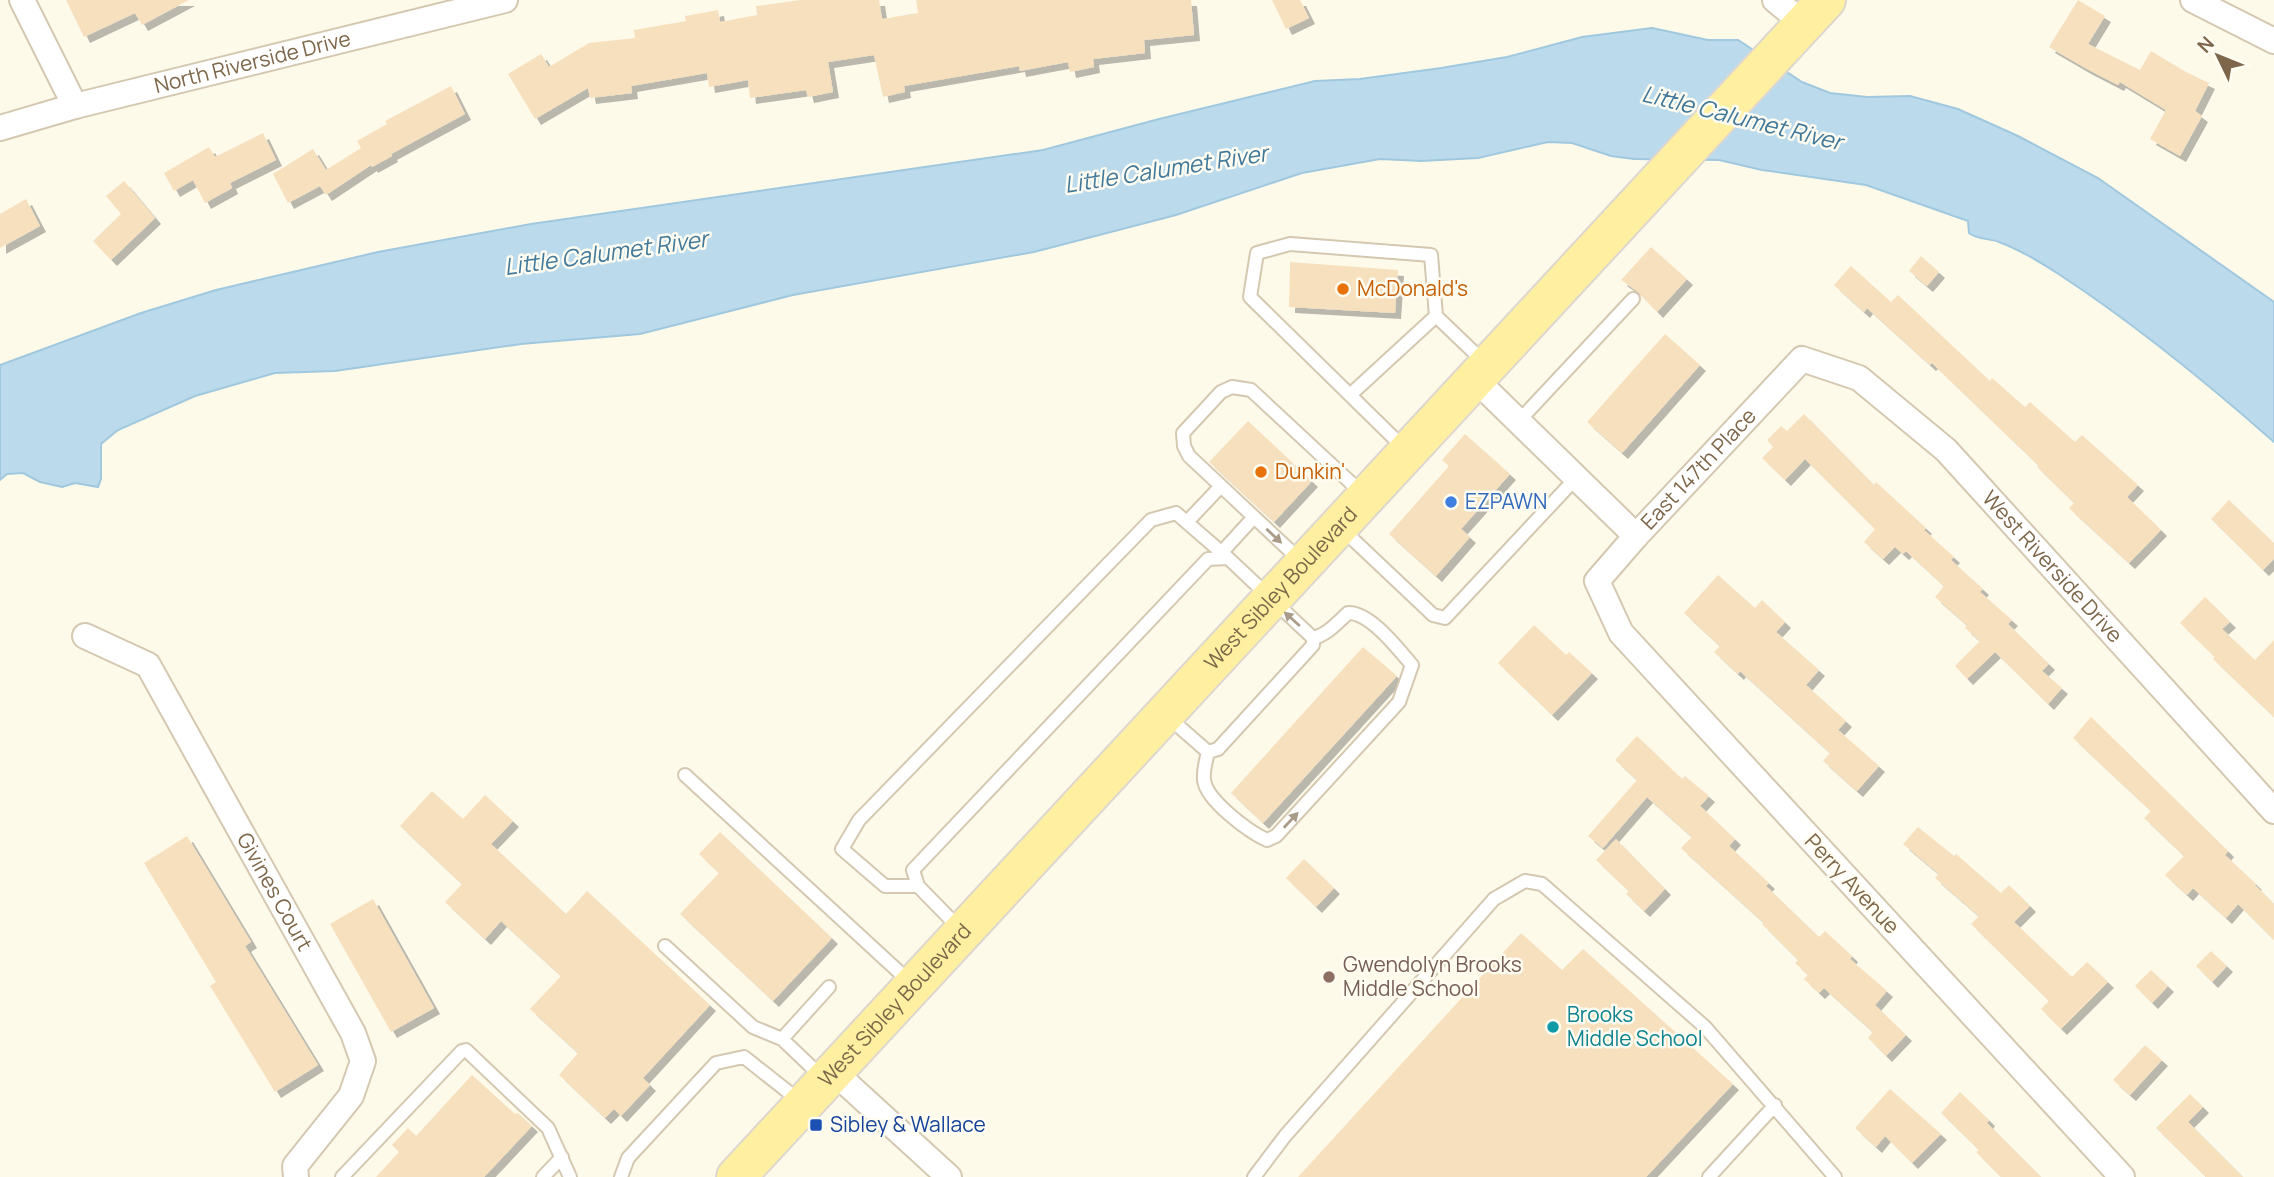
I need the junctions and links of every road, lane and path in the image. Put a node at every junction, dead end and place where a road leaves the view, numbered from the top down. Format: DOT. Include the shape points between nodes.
graph roads {
  1 [pos="22,0"];
  2 [pos="505,0"];
  3 [pos="1775,0"];
  4 [pos="2193,0"];
  5 [pos="468,5"];
  6 [pos="1807,21"];
  7 [pos="2274,40"];
  8 [pos="75,106"];
  9 [pos="0,128"];
  10 [pos="1633,299"];
  11 [pos="1436,316"];
  12 [pos="1802,359"];
  13 [pos="1482,374"];
  14 [pos="1350,395"];
  15 [pos="1518,422"];
  16 [pos="1409,453"];
  17 [pos="1576,478"];
  18 [pos="1221,486"];
  19 [pos="1367,498"];
  20 [pos="1254,517"];
  21 [pos="1187,522"];
  22 [pos="1340,527"];
  23 [pos="1636,536"];
  24 [pos="1225,555"];
  25 [pos="1305,565"];
  26 [pos="1597,581"];
  27 [pos="1272,600"];
  28 [pos="85,636"];
  29 [pos="1313,638"];
  30 [pos="1165,715"];
  31 [pos="1208,752"];
  32 [pos="685,775"];
  33 [pos="2274,811"];
  34 [pos="918,886"];
  35 [pos="964,933"];
  36 [pos="665,946"];
  37 [pos="914,986"];
  38 [pos="829,987"];
  39 [pos="782,1039"];
  40 [pos="821,1086"];
  41 [pos="1775,1105"];
  42 [pos="562,1157"];
  43 [pos="296,1177"];
  44 [pos="342,1177"];
  45 [pos="543,1177"];
  46 [pos="570,1177"];
  47 [pos="621,1177"];
  48 [pos="736,1177"];
  49 [pos="949,1177"];
  50 [pos="1254,1177"];
  51 [pos="1709,1177"];
  52 [pos="1835,1177"];
  53 [pos="2122,1177"];
  1 -- 8 [label="street"];
  2 -- 5 [label="street, North Riverside Drive"];
  3 -- 6 [label="street"];
  4 -- 7 [label="street"];
  5 -- 8 [label="street, North Riverside Drive"];
  6 -- 13 [label="main road, West Sibley Boulevard"];
  8 -- 9 [label="street, North Riverside Drive"];
  10 -- 15 [label="lane"];
  11 -- 13 [label="lane"];
  11 -- 14 [label="lane"];
  11 -- 14 [label="lane" via="1431,255 1290,244 1257,253 1250,297"];
  12 -- 23 [label="street, East 147th Place"];
  12 -- 33 [label="street, West Riverside Drive" via="1859,378 1946,450"];
  13 -- 15 [label="street"];
  13 -- 16 [label="main road, West Sibley Boulevard"];
  14 -- 16 [label="lane"];
  15 -- 17 [label="street"];
  16 -- 19 [label="main road, West Sibley Boulevard"];
  17 -- 22 [label="lane" via="1445,618 1433,615"];
  17 -- 23 [label="street"];
  18 -- 19 [label="lane" via="1189,456 1183,433 1221,392 1232,387 1251,390"];
  18 -- 20 [label="lane"];
  18 -- 21 [label="lane"];
  19 -- 22 [label="main road, West Sibley Boulevard"];
  20 -- 24 [label="lane"];
  20 -- 25 [label="lane, one-way"];
  21 -- 24 [label="lane"];
  21 -- 34 [label="lane" via="1176,513 1151,520 859,820 842,849 885,886"];
  22 -- 25 [label="main road, West Sibley Boulevard"];
  23 -- 26 [label="street, East 147th Place"];
  24 -- 27 [label="lane"];
  24 -- 34 [label="lane" via="1208,559 922,859 913,870"];
  25 -- 27 [label="main road, West Sibley Boulevard"];
  26 -- 53 [label="street, Perry Avenue" via="1621,633"];
  29 -- 27 [label="lane, one-way"];
  27 -- 30 [label="main road, West Sibley Boulevard"];
  28 -- 43 [label="street, Givines Court" via="148,665 353,1033 363,1061 351,1096 296,1166"];
  29 -- 31 [label="lane" via="1313,645 1218,749"];
  31 -- 29 [label="lane, one-way" via="1203,778 1208,792 1253,834 1267,840 1276,836 1399,702 1412,665 1382,633 1354,613"];
  30 -- 31 [label="lane"];
  30 -- 35 [label="main road, West Sibley Boulevard"];
  32 -- 37 [label="lane"];
  34 -- 35 [label="lane"];
  35 -- 37 [label="main road, West Sibley Boulevard"];
  36 -- 39 [label="lane" via="753,1027"];
  37 -- 40 [label="main road, West Sibley Boulevard"];
  38 -- 39 [label="lane"];
  39 -- 40 [label="lane"];
  40 -- 47 [label="lane" via="744,1058 716,1063 628,1158"];
  40 -- 48 [label="main road, West Sibley Boulevard"];
  40 -- 49 [label="street"];
  41 -- 50 [label="lane" via="1705,1027 1551,891 1525,881 1494,899 1284,1136"];
  41 -- 51 [label="lane"];
  41 -- 52 [label="lane"];
  42 -- 44 [label="lane" via="548,1128 466,1050"];
  42 -- 45 [label="lane"];
  42 -- 46 [label="lane"];
}
